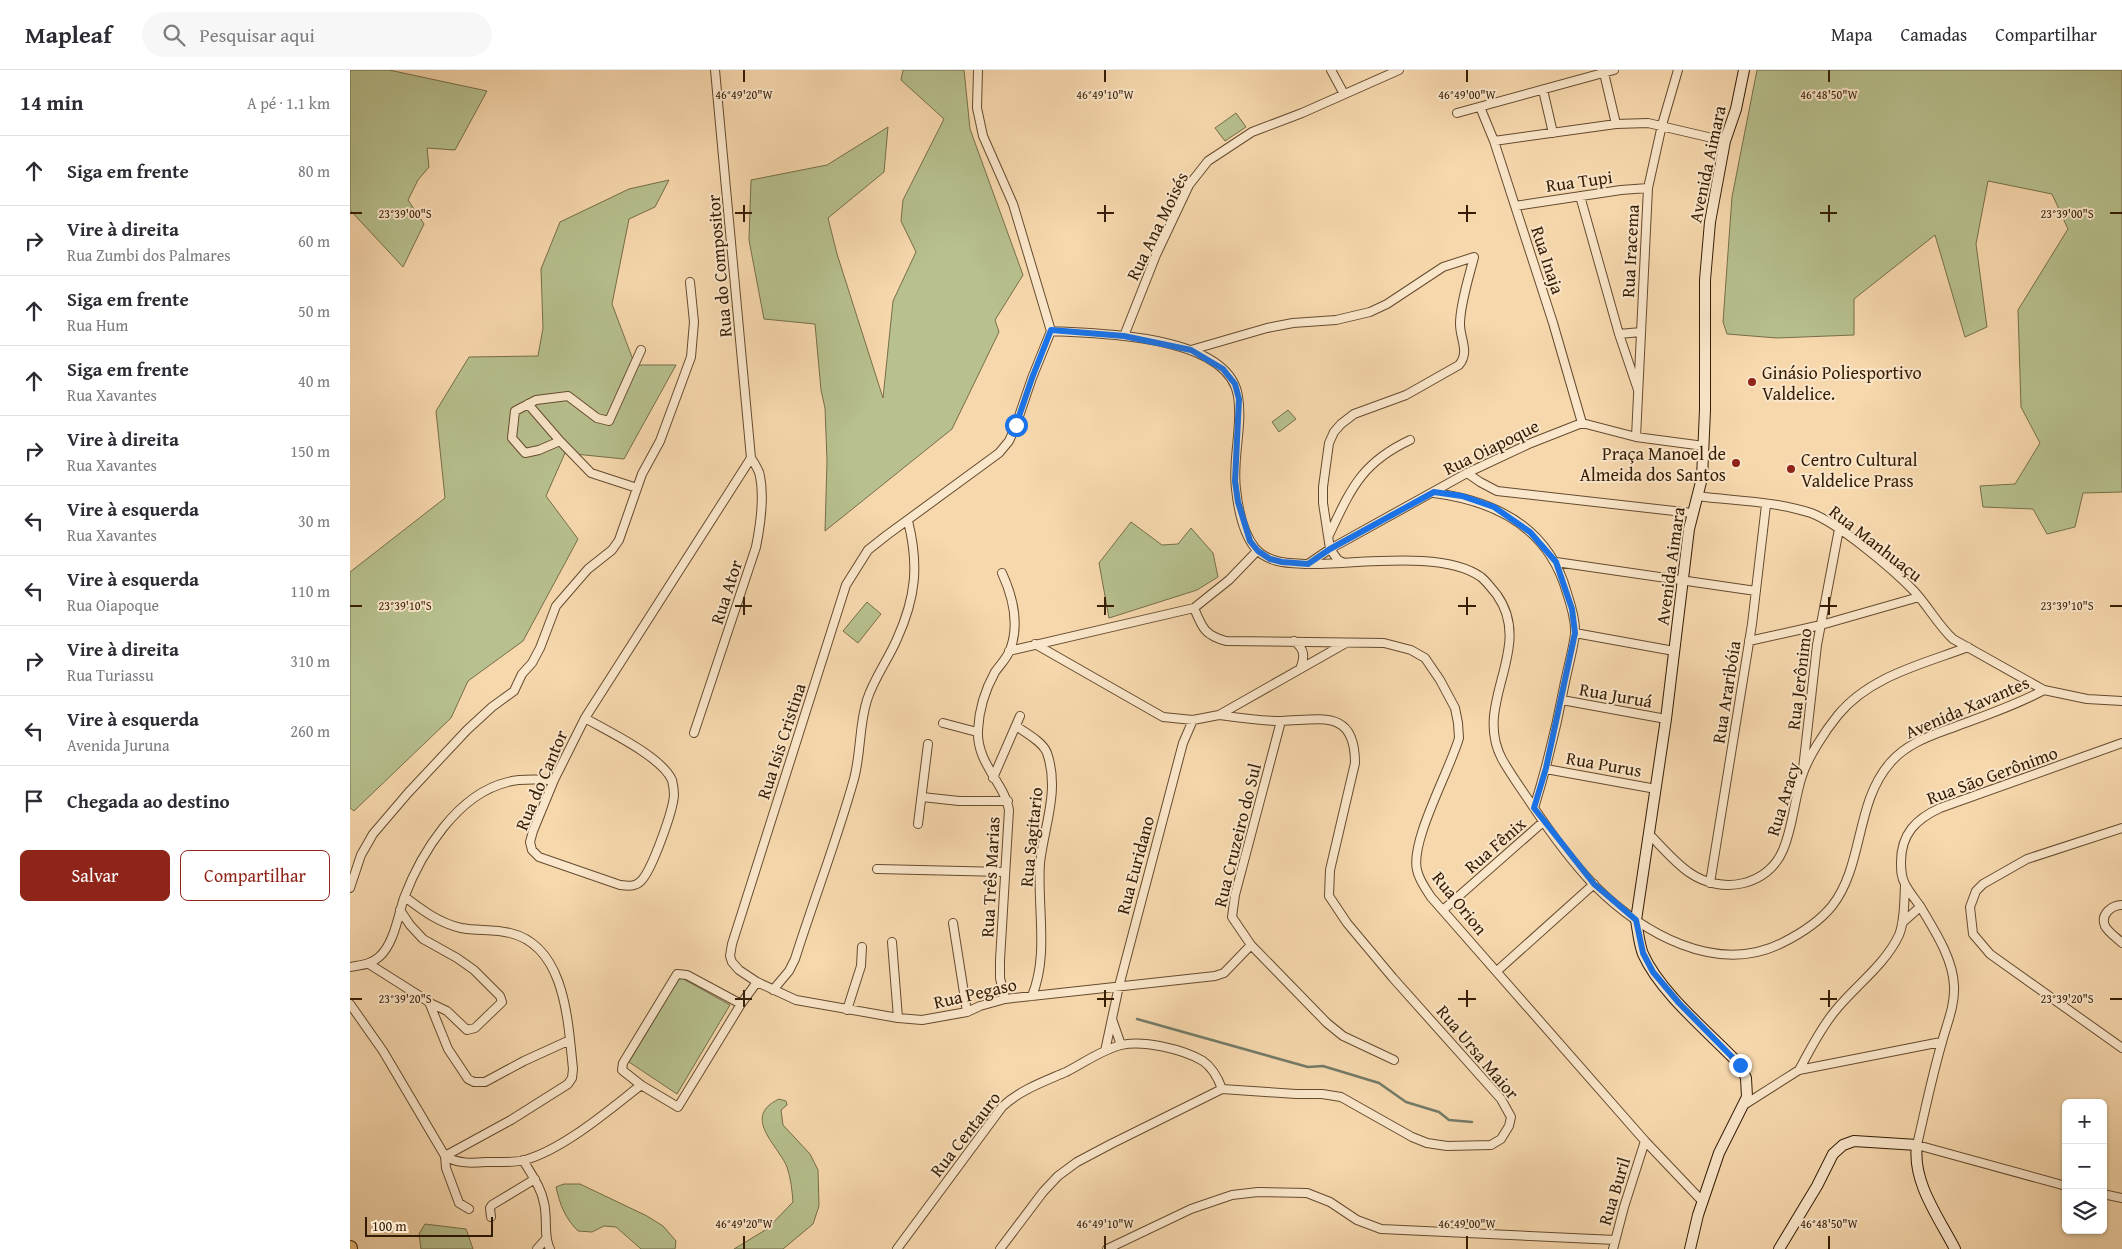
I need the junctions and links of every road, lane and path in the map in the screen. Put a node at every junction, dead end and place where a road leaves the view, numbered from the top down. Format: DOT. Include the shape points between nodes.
graph roads {
  1 [pos="715,70"];
  2 [pos="978,70"];
  3 [pos="1331,70"];
  4 [pos="1399,70"];
  5 [pos="1614,70"];
  6 [pos="1678,70"];
  7 [pos="1744,70"];
  8 [pos="1604,73"];
  9 [pos="1543,90"];
  10 [pos="1344,94"];
  11 [pos="1480,107"];
  12 [pos="1456,113"];
  13 [pos="1616,124"];
  14 [pos="1662,126"];
  15 [pos="1553,133"];
  16 [pos="1494,141"];
  17 [pos="1725,141"];
  18 [pos="1648,188"];
  19 [pos="1580,196"];
  20 [pos="1515,206"];
  21 [pos="690,282"];
  22 [pos="1051,330"];
  23 [pos="1641,332"];
  24 [pos="1619,334"];
  25 [pos="1124,336"];
  26 [pos="641,350"];
  27 [pos="1191,350"];
  28 [pos="1640,396"];
  29 [pos="528,404"];
  30 [pos="1582,423"];
  31 [pos="1636,437"];
  32 [pos="1410,440"];
  33 [pos="560,441"];
  34 [pos="1704,446"];
  35 [pos="751,458"];
  36 [pos="1467,473"];
  37 [pos="637,488"];
  38 [pos="1497,491"];
  39 [pos="1434,492"];
  40 [pos="1697,496"];
  41 [pos="1766,504"];
  42 [pos="1494,507"];
  43 [pos="1692,513"];
  44 [pos="908,521"];
  45 [pos="1839,529"];
  46 [pos="1329,536"];
  47 [pos="1330,549"];
  48 [pos="1258,551"];
  49 [pos="1556,562"];
  50 [pos="1308,564"];
  51 [pos="1344,564"];
  52 [pos="1002,573"];
  53 [pos="1683,581"];
  54 [pos="1756,592"];
  55 [pos="1919,597"];
  56 [pos="1194,608"];
  57 [pos="1821,625"];
  58 [pos="1575,633"];
  59 [pos="1294,641"];
  60 [pos="1749,641"];
  61 [pos="1346,643"];
  62 [pos="1035,644"];
  63 [pos="1968,647"];
  64 [pos="1010,651"];
  65 [pos="1674,651"];
  66 [pos="1300,670"];
  67 [pos="2044,690"];
  68 [pos="1562,700"];
  69 [pos="2122,701"];
  70 [pos="1219,715"];
  71 [pos="1020,716"];
  72 [pos="585,718"];
  73 [pos="1666,718"];
  74 [pos="1193,720"];
  75 [pos="1281,721"];
  76 [pos="944,723"];
  77 [pos="1016,726"];
  78 [pos="978,732"];
  79 [pos="694,733"];
  80 [pos="2122,743"];
  81 [pos="928,744"];
  82 [pos="1546,768"];
  83 [pos="1802,775"];
  84 [pos="993,778"];
  85 [pos="554,780"];
  86 [pos="1656,789"];
  87 [pos="922,797"];
  88 [pos="1008,801"];
  89 [pos="1534,808"];
  90 [pos="1543,822"];
  91 [pos="918,824"];
  92 [pos="2122,828"];
  93 [pos="1649,834"];
  94 [pos="877,869"];
  95 [pos="1004,872"];
  96 [pos="1710,883"];
  97 [pos="1594,884"];
  98 [pos="1905,885"];
  99 [pos="350,888"];
  100 [pos="405,897"];
  101 [pos="2122,904"];
  102 [pos="1920,907"];
  103 [pos="400,910"];
  104 [pos="1443,910"];
  105 [pos="1636,920"];
  106 [pos="953,923"];
  107 [pos="1902,923"];
  108 [pos="2114,935"];
  109 [pos="2122,938"];
  110 [pos="892,942"];
  111 [pos="2122,943"];
  112 [pos="1251,945"];
  113 [pos="862,947"];
  114 [pos="369,964"];
  115 [pos="350,967"];
  116 [pos="1497,971"];
  117 [pos="757,982"];
  118 [pos="1119,986"];
  119 [pos="773,990"];
  120 [pos="1032,996"];
  121 [pos="1005,999"];
  122 [pos="429,1002"];
  123 [pos="350,1004"];
  124 [pos="741,1004"];
  125 [pos="847,1010"];
  126 [pos="967,1012"];
  127 [pos="898,1018"];
  128 [pos="1112,1019"];
  129 [pos="570,1040"];
  130 [pos="1941,1042"];
  131 [pos="1121,1045"];
  132 [pos="2122,1048"];
  133 [pos="1105,1050"];
  134 [pos="1394,1060"];
  135 [pos="1799,1070"];
  136 [pos="641,1085"];
  137 [pos="1222,1089"];
  138 [pos="1744,1105"];
  139 [pos="1645,1141"];
  140 [pos="1917,1145"];
  141 [pos="446,1156"];
  142 [pos="524,1160"];
  143 [pos="535,1179"];
  144 [pos="2062,1185"];
  145 [pos="2107,1195"];
  146 [pos="2122,1198"];
  147 [pos="1703,1202"];
  148 [pos="469,1209"];
  149 [pos="491,1217"];
  150 [pos="545,1240"];
  151 [pos="1615,1240"];
  152 [pos="1001,1248"];
  153 [pos="538,1249"];
  154 [pos="550,1249"];
  155 [pos="897,1249"];
  156 [pos="1107,1249"];
  157 [pos="1613,1249"];
  158 [pos="1690,1249"];
  159 [pos="1779,1249"];
  160 [pos="1955,1249"];
  1 -- 35 [label="street, Rua do Compositor"];
  2 -- 22 [label="street" via="977,108 983,136 1013,204"];
  3 -- 10 [label="street"];
  4 -- 10 [label="street, Rua Ana Moisés"];
  5 -- 8 [label="street"];
  6 -- 14 [label="street, Rua Iracema"];
  7 -- 17 [label="main road, Avenida Aimara"];
  8 -- 9 [label="street"];
  8 -- 13 [label="street"];
  9 -- 11 [label="street"];
  9 -- 15 [label="street"];
  10 -- 25 [label="street, Rua Ana Moisés" via="1252,132 1208,161 1189,185 1156,255"];
  11 -- 12 [label="street"];
  11 -- 16 [label="street, Rua Inaja"];
  13 -- 14 [label="street"];
  13 -- 15 [label="street"];
  14 -- 17 [label="street"];
  14 -- 18 [label="street, Rua Iracema"];
  15 -- 16 [label="street"];
  16 -- 20 [label="street, Rua Inaja"];
  17 -- 34 [label="main road, Avenida Aimara" via="1710,222 1705,280"];
  18 -- 19 [label="street, Rua Tupi"];
  18 -- 23 [label="street, Rua Iracema"];
  19 -- 20 [label="street, Rua Tupi"];
  19 -- 24 [label="street"];
  20 -- 30 [label="street, Rua Inaja"];
  21 -- 37 [label="street" via="694,322 690,357 660,441"];
  22 -- 25 [label="street"];
  22 -- 44 [label="street" via="1009,441 1000,453"];
  23 -- 24 [label="street"];
  23 -- 28 [label="street, Rua Iracema"];
  24 -- 28 [label="street"];
  25 -- 27 [label="street"];
  26 -- 29 [label="street" via="609,421 597,418 568,396"];
  27 -- 46 [label="street" via="1267,328 1336,320 1370,312 1443,267 1474,257 1460,323 1463,361 1406,395 1354,414 1334,432 1329,443 1323,487"];
  27 -- 48 [label="street" via="1223,369 1235,384 1239,399 1235,481 1250,541"];
  28 -- 31 [label="street, Rua Iracema"];
  29 -- 33 [label="street"];
  29 -- 33 [label="street" via="515,411 512,438 525,453"];
  30 -- 31 [label="street"];
  30 -- 36 [label="street, Rua Oiapoque"];
  31 -- 34 [label="street"];
  32 -- 46 [label="street" via="1380,458 1353,486"];
  33 -- 37 [label="street" via="591,473"];
  34 -- 40 [label="main road, Avenida Aimara"];
  35 -- 72 [label="street, Rua do Cantor"];
  35 -- 79 [label="street, Rua Ator" via="760,475 761,486 756,547"];
  36 -- 38 [label="street"];
  36 -- 39 [label="street, Rua Oiapoque"];
  37 -- 99 [label="street" via="619,540 556,606 540,648 514,691 468,730 402,800 365,848"];
  38 -- 42 [label="street"];
  38 -- 43 [label="street"];
  39 -- 42 [label="street" via="1462,496"];
  39 -- 47 [label="street, Rua Oiapoque"];
  40 -- 41 [label="street, Rua Manhuaçu"];
  40 -- 43 [label="main road, Avenida Aimara"];
  41 -- 45 [label="street, Rua Manhuaçu" via="1812,514"];
  41 -- 54 [label="street, Rua Araribóia"];
  42 -- 49 [label="street" via="1530,532"];
  43 -- 53 [label="main road, Avenida Aimara"];
  44 -- 117 [label="street, Rua Isis Cristina" via="868,550 846,585 732,944 732,962"];
  44 -- 119 [label="street" via="916,569 909,606 897,640 866,701 853,780 795,960"];
  45 -- 55 [label="street, Rua Manhuaçu" via="1894,572"];
  45 -- 57 [label="street, Rua Jerônimo"];
  46 -- 47 [label="street"];
  47 -- 50 [label="street, Rua Oiapoque"];
  47 -- 51 [label="street"];
  48 -- 50 [label="street, Avenida Xavantes" via="1270,559"];
  48 -- 56 [label="street"];
  49 -- 53 [label="street"];
  49 -- 58 [label="street" via="1570,602"];
  50 -- 51 [label="street, Avenida Xavantes"];
  51 -- 89 [label="street, Avenida Xavantes" via="1418,560 1438,563 1462,568 1481,578 1497,595 1510,621 1511,635 1493,716 1495,743"];
  52 -- 64 [label="street" via="1014,606 1014,636"];
  53 -- 54 [label="street"];
  53 -- 65 [label="main road, Avenida Aimara"];
  54 -- 60 [label="street, Rua Araribóia"];
  55 -- 57 [label="street"];
  55 -- 63 [label="street, Rua Manhuaçu" via="1945,631"];
  56 -- 59 [label="street, Rua Orion" via="1203,628 1213,638 1249,642"];
  56 -- 62 [label="street"];
  57 -- 60 [label="street"];
  57 -- 83 [label="street, Rua Jerônimo"];
  58 -- 65 [label="street"];
  58 -- 68 [label="street"];
  59 -- 61 [label="street, Rua Orion"];
  59 -- 66 [label="street" via="1304,651"];
  60 -- 96 [label="street, Rua Araribóia"];
  61 -- 66 [label="street"];
  61 -- 104 [label="street, Rua Orion" via="1384,643 1411,650 1425,658 1455,708 1459,738 1418,844 1416,859 1420,881"];
  62 -- 64 [label="street"];
  62 -- 74 [label="street" via="1163,717"];
  63 -- 67 [label="street, Rua Manhuaçu"];
  63 -- 83 [label="street, Rua Aracy" via="1898,673 1856,697 1823,736"];
  64 -- 78 [label="street, Rua Três Marias" via="986,691"];
  65 -- 73 [label="main road, Avenida Aimara"];
  66 -- 70 [label="street"];
  67 -- 69 [label="street, Rua Manhuaçu" via="2088,699"];
  67 -- 105 [label="street, Avenida Xavantes" via="1923,739 1906,748 1890,763 1873,792 1844,888 1819,920 1794,938 1768,950 1744,955 1700,952"];
  68 -- 73 [label="street, Rua Juruá"];
  68 -- 82 [label="street"];
  70 -- 74 [label="street"];
  70 -- 75 [label="street, Rua Ursa Maior"];
  71 -- 77 [label="street"];
  72 -- 85 [label="street, Rua do Cantor"];
  72 -- 85 [label="street, Rua do Cantor" via="652,757 672,780 674,794 670,813 648,873 640,882 633,886 620,885 539,857 532,850 533,831"];
  73 -- 86 [label="main road, Avenida Aimara"];
  74 -- 118 [label="street, Rua Euridano" via="1183,743"];
  75 -- 112 [label="street, Rua Cruzeiro do Sul" via="1232,909 1232,917"];
  75 -- 137 [label="street, Rua Ursa Maior" via="1329,719 1350,733 1355,746 1355,763 1330,870 1329,896 1393,978 1501,1099 1511,1117 1501,1139 1491,1146 1446,1146 1412,1137 1341,1097"];
  76 -- 78 [label="street"];
  77 -- 84 [label="street"];
  77 -- 120 [label="street, Rua Sagitario" via="1047,751 1053,778 1040,862 1041,960"];
  78 -- 84 [label="street, Rua Três Marias" via="984,761"];
  80 -- 98 [label="street, Rua São Gerônimo" via="1925,815 1912,826 1904,839 1901,875"];
  81 -- 87 [label="street"];
  82 -- 86 [label="street, Rua Purus"];
  82 -- 89 [label="street"];
  83 -- 96 [label="street, Rua Aracy" via="1791,826 1776,863 1751,882"];
  84 -- 88 [label="street, Rua Três Marias"];
  85 -- 100 [label="street" via="520,780 500,784 460,810 429,845"];
  86 -- 93 [label="main road, Avenida Aimara"];
  87 -- 88 [label="street"];
  87 -- 91 [label="street"];
  88 -- 95 [label="street, Rua Três Marias"];
  89 -- 90 [label="street, Avenida Xavantes"];
  90 -- 97 [label="street, Avenida Xavantes"];
  90 -- 104 [label="street, Rua Fênix"];
  92 -- 132 [label="street" via="2027,859 1983,884 1976,891 1970,907 1973,934 1990,954"];
  93 -- 96 [label="street, Rua Aracy" via="1691,873"];
  93 -- 105 [label="main road, Avenida Aimara"];
  94 -- 95 [label="street"];
  95 -- 121 [label="street, Rua Três Marias" via="1000,978"];
  97 -- 105 [label="street, Avenida Xavantes"];
  97 -- 116 [label="street"];
  98 -- 102 [label="street, Rua São Gerônimo"];
  98 -- 107 [label="street"];
  100 -- 103 [label="street"];
  100 -- 129 [label="street" via="446,924 513,933 536,946 560,984"];
  101 -- 108 [label="street" via="2108,909 2104,916 2105,926"];
  102 -- 107 [label="street"];
  102 -- 130 [label="street, Rua São Gerônimo" via="1946,953 1954,984 1954,998"];
  103 -- 114 [label="street" via="386,947"];
  103 -- 122 [label="street" via="416,932 474,970 502,1002 474,1028 467,1030 447,1011"];
  104 -- 116 [label="street, Rua Orion"];
  105 -- 138 [label="main road" via="1643,953 1653,972 1740,1065 1747,1087"];
  106 -- 126 [label="street"];
  107 -- 135 [label="street" via="1885,957 1835,1010"];
  108 -- 109 [label="street"];
  108 -- 111 [label="street"];
  110 -- 127 [label="street"];
  112 -- 118 [label="street, Rua Pegaso" via="1228,969 1215,976"];
  112 -- 134 [label="street, Rua Cruzeiro do Sul" via="1343,1036"];
  113 -- 125 [label="street" via="861,966"];
  114 -- 115 [label="street"];
  114 -- 122 [label="street"];
  116 -- 139 [label="street, Rua Orion"];
  117 -- 119 [label="street, Rua Pegaso"];
  117 -- 124 [label="street"];
  118 -- 120 [label="street, Rua Pegaso"];
  118 -- 128 [label="street, Rua Euridano"];
  119 -- 125 [label="street, Rua Pegaso" via="796,1000"];
  120 -- 121 [label="street, Rua Pegaso"];
  121 -- 126 [label="street, Rua Pegaso"];
  122 -- 129 [label="street" via="448,1049 468,1079 474,1082 485,1082"];
  123 -- 141 [label="street" via="383,1051"];
  124 -- 136 [label="street" via="678,1107"];
  124 -- 136 [label="street" via="687,975 677,974 622,1063 622,1070"];
  125 -- 127 [label="street, Rua Pegaso"];
  126 -- 127 [label="street, Rua Pegaso" via="922,1020"];
  128 -- 131 [label="street"];
  128 -- 133 [label="street, Rua Euridano"];
  129 -- 141 [label="street" via="573,1069 568,1084"];
  130 -- 135 [label="street"];
  130 -- 140 [label="street, Rua São Gerônimo"];
  131 -- 133 [label="street, Rua Centauro"];
  131 -- 137 [label="street, Rua Centauro" via="1146,1044 1182,1052 1204,1062 1216,1073"];
  133 -- 155 [label="street, Rua Centauro" via="1013,1096"];
  135 -- 138 [label="street"];
  136 -- 142 [label="street" via="567,1139 542,1154"];
  137 -- 152 [label="street" via="1077,1162 1042,1192"];
  138 -- 147 [label="main road" via="1719,1153"];
  139 -- 147 [label="street, Rua Orion"];
  139 -- 151 [label="street, Rua Buril"];
  140 -- 144 [label="street"];
  140 -- 159 [label="main road" via="1854,1141 1843,1145 1833,1154"];
  140 -- 160 [label="main road" via="1917,1171"];
  141 -- 142 [label="street" via="463,1163"];
  141 -- 148 [label="street" via="446,1168 459,1203"];
  142 -- 143 [label="street"];
  143 -- 149 [label="street" via="492,1205"];
  143 -- 150 [label="street" via="544,1203"];
  145 -- 146 [label="street"];
  147 -- 158 [label="main road"];
  150 -- 153 [label="street"];
  150 -- 154 [label="street"];
  151 -- 156 [label="street" via="1381,1229 1307,1193 1278,1191 1232,1195 1191,1209"];
  151 -- 157 [label="street, Rua Buril"];
}
